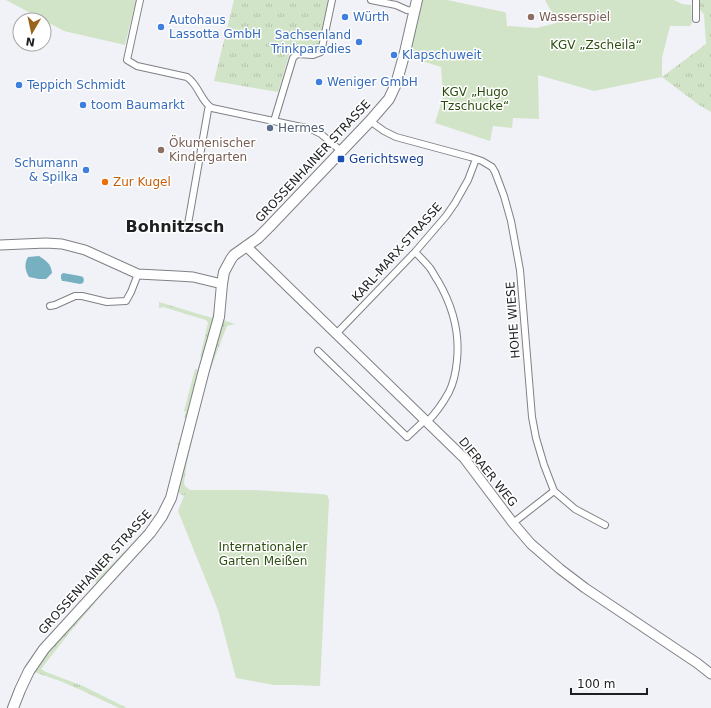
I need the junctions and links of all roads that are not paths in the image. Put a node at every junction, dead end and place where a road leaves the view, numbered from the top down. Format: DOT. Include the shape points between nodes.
graph roads {
  1 [pos="140,0"];
  2 [pos="332,0"];
  3 [pos="371,0"];
  4 [pos="417,0"];
  5 [pos="696,0"];
  6 [pos="414,11"];
  7 [pos="696,19"];
  8 [pos="209,107"];
  9 [pos="274,121"];
  10 [pos="370,121"];
  11 [pos="341,151"];
  12 [pos="476,159"];
  13 [pos="188,224"];
  14 [pos="0,245"];
  15 [pos="246,246"];
  16 [pos="415,252"];
  17 [pos="138,274"];
  18 [pos="222,284"];
  19 [pos="50,306"];
  20 [pos="336,334"];
  21 [pos="318,351"];
  22 [pos="426,421"];
  23 [pos="554,491"];
  24 [pos="512,522"];
  25 [pos="605,525"];
  26 [pos="711,674"];
  27 [pos="13,708"];
  1 -- 8 [label="street" via="127,60 142,67 187,77 200,91"];
  2 -- 9 [label="street" via="320,52 313,55 297,54 294,58"];
  3 -- 6 [label="street"];
  4 -- 6 [label="main road, GROSSENHAINER STRASSE"];
  5 -- 7 [label="street"];
  6 -- 10 [label="main road, GROSSENHAINER STRASSE" via="406,52 396,84 389,99"];
  8 -- 9 [label="street"];
  8 -- 13 [label="street"];
  9 -- 11 [label="street" via="316,131"];
  10 -- 11 [label="main road, GROSSENHAINER STRASSE"];
  10 -- 12 [label="street, HOHE WIESE" via="396,137"];
  11 -- 15 [label="main road, GROSSENHAINER STRASSE" via="258,238"];
  12 -- 16 [label="street, KARL-MARX-STRASSE" via="455,203"];
  12 -- 23 [label="street, HOHE WIESE" via="488,164 495,172 512,221 520,270 532,417 536,438"];
  14 -- 17 [label="main road" via="62,244 85,250"];
  15 -- 18 [label="main road, GROSSENHAINER STRASSE" via="231,259 224,272"];
  15 -- 20 [label="main road, DIERAER WEG"];
  16 -- 20 [label="street, KARL-MARX-STRASSE"];
  16 -- 22 [label="street" via="430,268 442,288 451,308 458,338 454,381 440,408"];
  17 -- 18 [label="main road" via="188,277"];
  17 -- 19 [label="street" via="126,301 107,302 75,296"];
  18 -- 27 [label="main road, GROSSENHAINER STRASSE" via="219,317 171,498 150,533 44,649 29,671"];
  20 -- 22 [label="main road, DIERAER WEG"];
  21 -- 22 [label="street" via="407,437"];
  22 -- 24 [label="main road, DIERAER WEG" via="464,458"];
  23 -- 24 [label="street"];
  23 -- 25 [label="street, HOHE WIESE" via="575,509"];
  24 -- 26 [label="main road, DIERAER WEG" via="530,544 560,569 698,662"];
}
